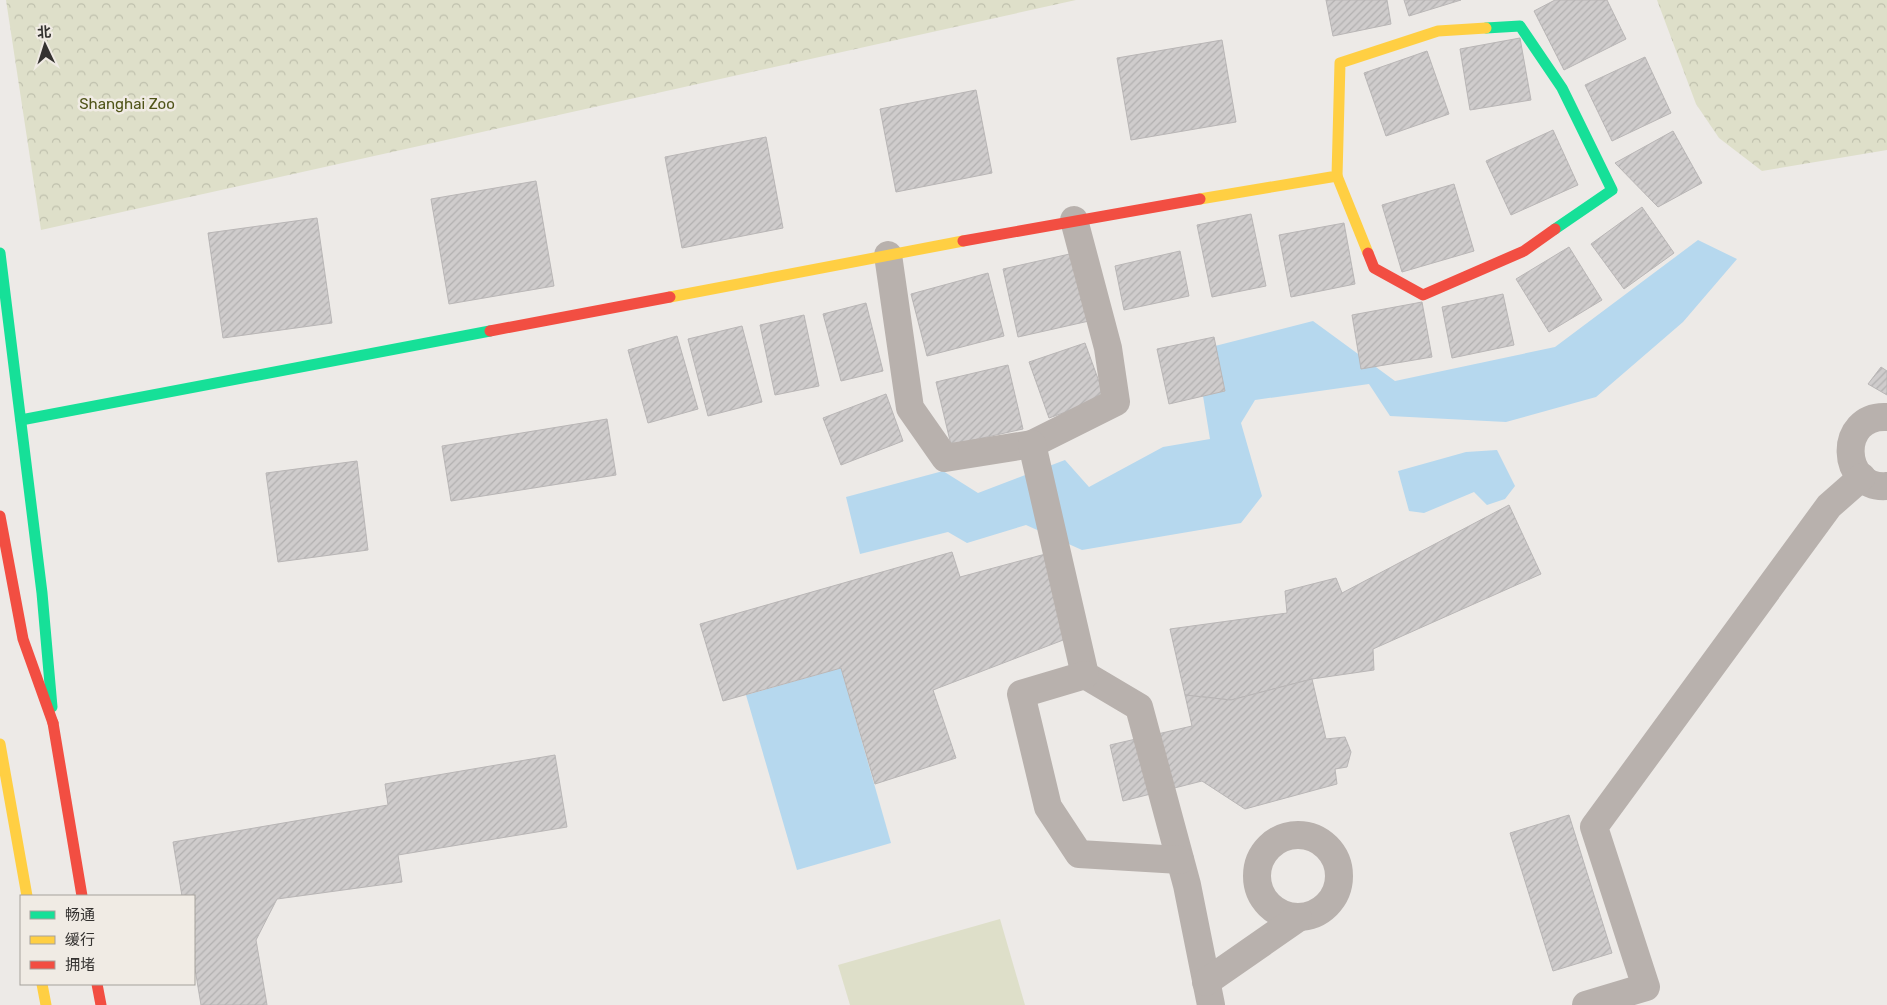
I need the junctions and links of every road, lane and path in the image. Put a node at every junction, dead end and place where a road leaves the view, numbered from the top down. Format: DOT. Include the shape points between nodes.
graph roads {
  1 [pos="1337,176"];
  2 [pos="1074,220"];
  3 [pos="0,253"];
  4 [pos="888,255"];
  5 [pos="1887,417"];
  6 [pos="20,420"];
  7 [pos="1032,444"];
  8 [pos="1874,482"];
  9 [pos="0,516"];
  10 [pos="1085,675"];
  11 [pos="54,723"];
  12 [pos="0,744"];
  13 [pos="1180,860"];
  14 [pos="27,895"];
  15 [pos="82,895"];
  16 [pos="1298,918"];
  17 [pos="42,985"];
  18 [pos="97,985"];
  19 [pos="1208,994"];
  20 [pos="46,1005"];
  21 [pos="100,1005"];
  22 [pos="1586,1005"];
  1 -- 1 [label="main road" via="1374,268 1423,295 1524,251 1612,190 1562,88 1520,26 1438,31 1340,63"];
  1 -- 2 [label="main road"];
  2 -- 4 [label="main road"];
  2 -- 7 [label="street" via="1108,348 1116,402"];
  3 -- 6 [label="main road"];
  4 -- 6 [label="main road"];
  4 -- 7 [label="street" via="910,408 945,458"];
  5 -- 8 [label="street" via="1870,419 1860,426 1850,446 1850,458 1855,469"];
  6 -- 11 [label="main road" via="42,593"];
  7 -- 10 [label="street"];
  8 -- 22 [label="street" via="1829,506 1594,827 1646,986"];
  9 -- 11 [label="main road" via="22,639"];
  10 -- 13 [label="street" via="1139,706"];
  10 -- 13 [label="street" via="1021,694 1048,806 1079,854"];
  11 -- 15 [label="main road"];
  12 -- 14 [label="main road"];
  13 -- 19 [label="street"];
  16 -- 19 [label="street"];
  17 -- 20 [label="main road"];
  18 -- 21 [label="main road"];
}
